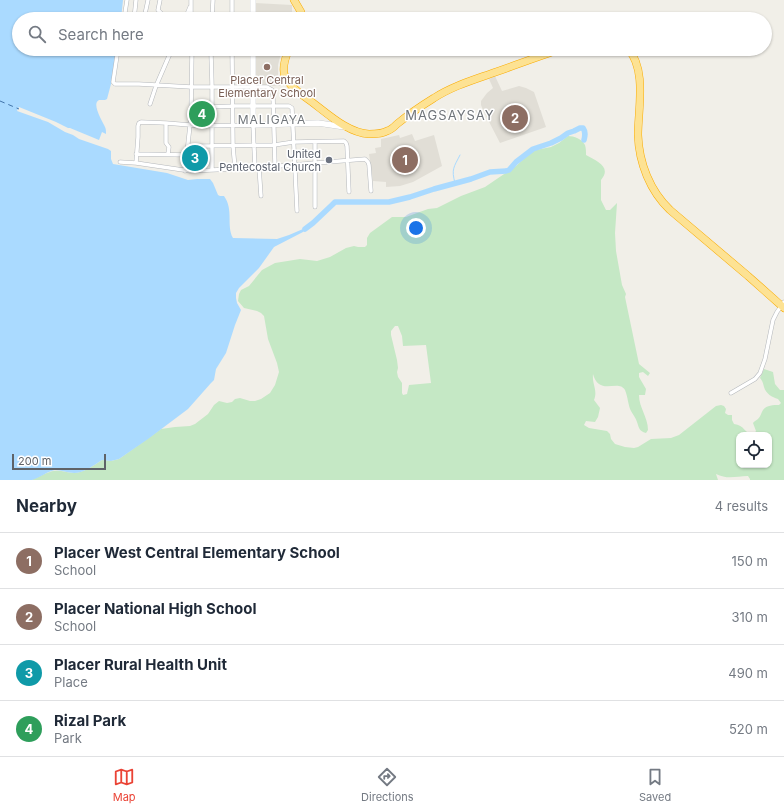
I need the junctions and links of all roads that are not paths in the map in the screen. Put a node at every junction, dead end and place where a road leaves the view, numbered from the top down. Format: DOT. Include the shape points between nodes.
graph roads {
  1 [pos="127,0"];
  2 [pos="136,0"];
  3 [pos="148,0"];
  4 [pos="160,0"];
  5 [pos="191,0"];
  6 [pos="213,0"];
  7 [pos="232,0"];
  8 [pos="253,0"];
  9 [pos="294,0"];
  10 [pos="191,6"];
  11 [pos="125,12"];
  12 [pos="135,12"];
  13 [pos="145,12"];
  14 [pos="160,12"];
  15 [pos="188,12"];
  16 [pos="191,12"];
  17 [pos="212,12"];
  18 [pos="232,12"];
  19 [pos="253,12"];
  20 [pos="301,12"];
  21 [pos="117,56"];
  22 [pos="169,56"];
  23 [pos="192,56"];
  24 [pos="211,56"];
  25 [pos="232,56"];
  26 [pos="254,56"];
  27 [pos="287,56"];
  28 [pos="541,56"];
  29 [pos="633,56"];
  30 [pos="156,86"];
  31 [pos="192,87"];
  32 [pos="212,87"];
  33 [pos="232,87"];
  34 [pos="254,87"];
  35 [pos="150,104"];
  36 [pos="233,106"];
  37 [pos="254,106"];
  38 [pos="273,106"];
  39 [pos="212,107"];
  40 [pos="166,123"];
  41 [pos="292,123"];
  42 [pos="253,124"];
  43 [pos="274,124"];
  44 [pos="189,125"];
  45 [pos="212,126"];
  46 [pos="233,126"];
  47 [pos="348,128"];
  48 [pos="294,142"];
  49 [pos="315,142"];
  50 [pos="254,145"];
  51 [pos="274,145"];
  52 [pos="188,146"];
  53 [pos="212,146"];
  54 [pos="233,146"];
  55 [pos="136,154"];
  56 [pos="168,154"];
  57 [pos="187,154"];
  58 [pos="347,161"];
  59 [pos="120,162"];
  60 [pos="136,163"];
  61 [pos="315,163"];
  62 [pos="295,165"];
  63 [pos="275,166"];
  64 [pos="234,168"];
  65 [pos="257,168"];
  66 [pos="212,170"];
  67 [pos="185,171"];
  68 [pos="371,191"];
  69 [pos="349,192"];
  70 [pos="261,196"];
  71 [pos="315,207"];
  72 [pos="297,211"];
  73 [pos="783,305"];
  74 [pos="731,394"];
  1 -- 11 [label="street"];
  2 -- 12 [label="street"];
  3 -- 13 [label="street"];
  4 -- 14 [label="street"];
  5 -- 10 [label="street"];
  6 -- 17 [label="street"];
  7 -- 18 [label="street"];
  8 -- 19 [label="street"];
  9 -- 20 [label="highway"];
  10 -- 15 [label="street"];
  10 -- 16 [label="street"];
  21 -- 30 [label="street" via="114,83"];
  22 -- 30 [label="street"];
  23 -- 31 [label="street"];
  24 -- 32 [label="street"];
  25 -- 33 [label="street"];
  26 -- 34 [label="street"];
  27 -- 47 [label="highway" via="283,70 287,81"];
  28 -- 47 [label="highway" via="444,92 386,132 365,134"];
  29 -- 73 [label="highway" via="638,68 638,139 648,180 670,210"];
  30 -- 31 [label="street"];
  30 -- 35 [label="street"];
  31 -- 32 [label="street"];
  31 -- 44 [label="street"];
  32 -- 33 [label="street"];
  32 -- 39 [label="street"];
  33 -- 34 [label="street"];
  33 -- 36 [label="street"];
  34 -- 37 [label="street"];
  34 -- 38 [label="street" via="267,87 272,90"];
  36 -- 37 [label="street"];
  36 -- 39 [label="street"];
  36 -- 46 [label="street"];
  37 -- 38 [label="street"];
  37 -- 42 [label="street"];
  38 -- 41 [label="street" via="291,107"];
  38 -- 43 [label="street"];
  39 -- 45 [label="street"];
  40 -- 44 [label="street"];
  40 -- 55 [label="street" via="139,123"];
  40 -- 56 [label="street"];
  41 -- 43 [label="street"];
  41 -- 47 [label="street" via="318,123"];
  41 -- 48 [label="street"];
  42 -- 43 [label="street"];
  42 -- 46 [label="street"];
  42 -- 50 [label="street"];
  43 -- 51 [label="street"];
  44 -- 45 [label="street"];
  44 -- 52 [label="street"];
  45 -- 46 [label="street"];
  45 -- 53 [label="street"];
  46 -- 54 [label="street"];
  48 -- 49 [label="street"];
  48 -- 51 [label="street"];
  48 -- 62 [label="street"];
  49 -- 58 [label="street" via="346,142"];
  49 -- 61 [label="street"];
  50 -- 51 [label="street"];
  50 -- 54 [label="street"];
  50 -- 65 [label="street"];
  51 -- 63 [label="street"];
  52 -- 53 [label="street"];
  52 -- 57 [label="street"];
  53 -- 54 [label="street"];
  53 -- 66 [label="street"];
  54 -- 64 [label="street"];
  55 -- 56 [label="street"];
  55 -- 60 [label="street"];
  56 -- 57 [label="street"];
  57 -- 67 [label="street"];
  58 -- 61 [label="street"];
  58 -- 68 [label="street" via="367,161"];
  58 -- 69 [label="street"];
  59 -- 60 [label="street"];
  60 -- 67 [label="street"];
  61 -- 62 [label="street"];
  61 -- 71 [label="street"];
  62 -- 63 [label="street"];
  62 -- 72 [label="street"];
  63 -- 65 [label="street"];
  64 -- 65 [label="street"];
  64 -- 66 [label="street"];
  65 -- 70 [label="street"];
  66 -- 67 [label="street"];
  73 -- 74 [label="street" via="773,320 760,373"];
}
